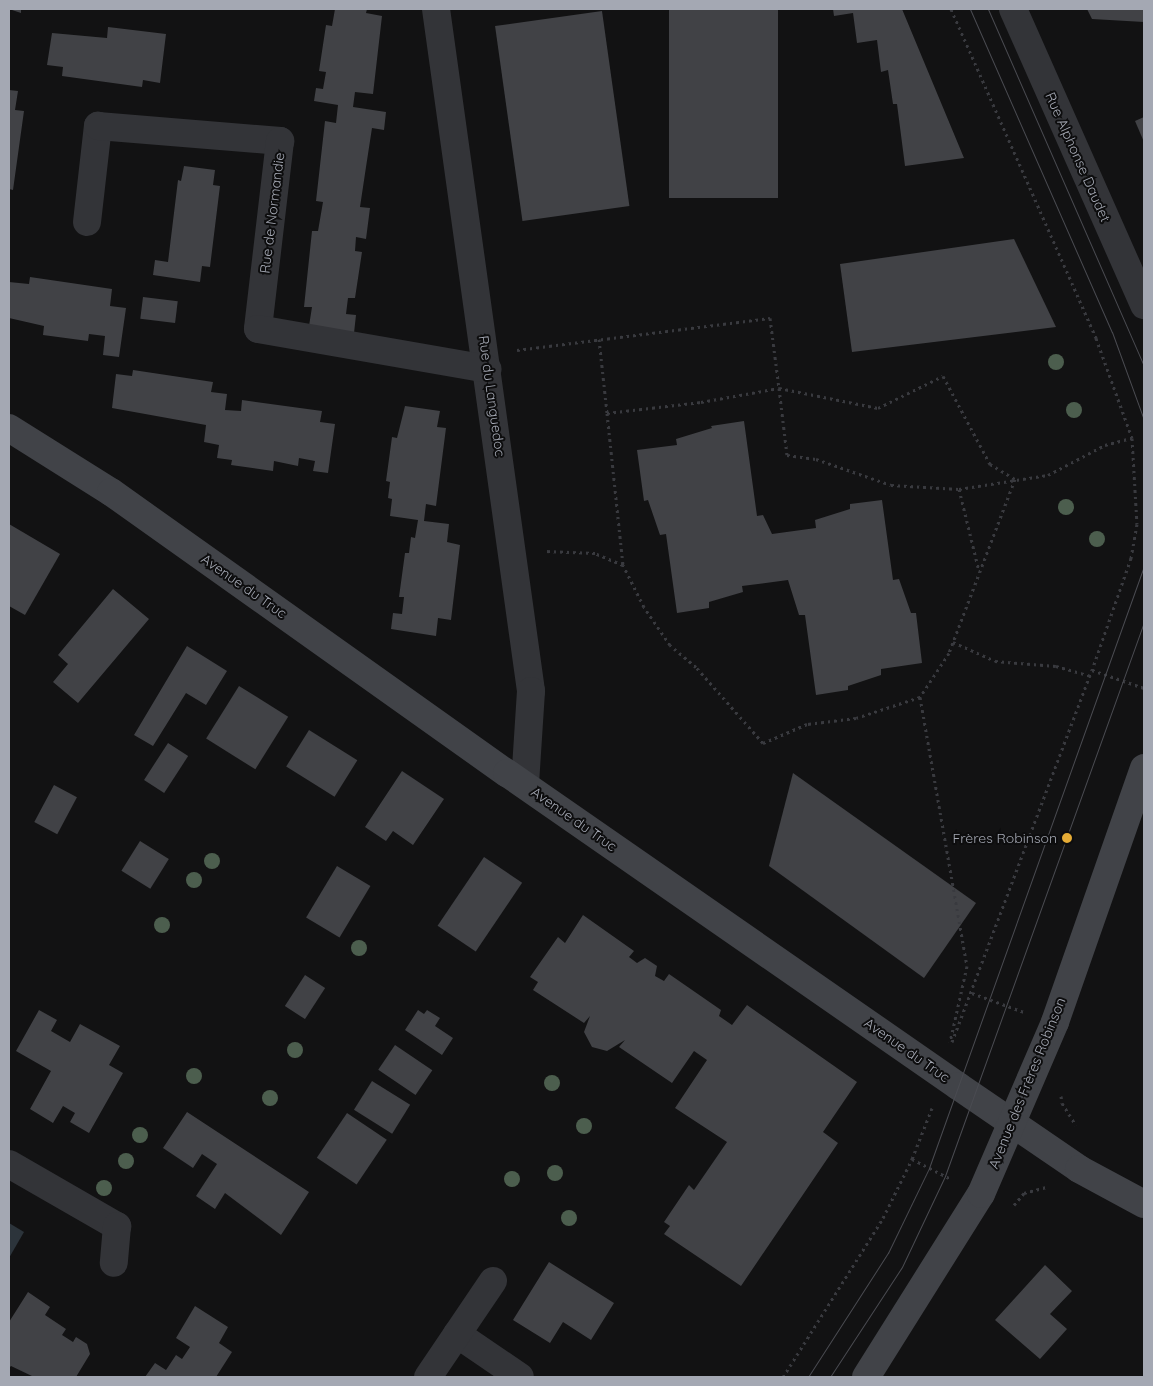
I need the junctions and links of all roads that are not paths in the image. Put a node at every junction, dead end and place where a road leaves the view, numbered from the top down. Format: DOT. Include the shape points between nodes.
graph roads {
  1 [pos="436,9"];
  2 [pos="1013,9"];
  3 [pos="87,222"];
  4 [pos="1144,305"];
  5 [pos="488,370"];
  6 [pos="9,428"];
  7 [pos="1144,768"];
  8 [pos="525,785"];
  9 [pos="1012,1123"];
  10 [pos="9,1164"];
  11 [pos="1144,1204"];
  12 [pos="114,1263"];
  13 [pos="493,1281"];
  14 [pos="457,1334"];
  15 [pos="428,1377"];
  16 [pos="520,1377"];
  17 [pos="866,1377"];
  1 -- 5 [label="street, Rue du Languedoc"];
  2 -- 4 [label="street, Rue Alphonse Daudet"];
  3 -- 5 [label="street, Rue de Normandie" via="98,126 280,141 258,329"];
  5 -- 8 [label="street, Rue du Languedoc" via="531,691"];
  6 -- 8 [label="street, Avenue du Truc" via="111,492"];
  7 -- 9 [label="street, Avenue des Frères Robinson" via="1054,1022"];
  8 -- 9 [label="street, Avenue du Truc" via="942,1062"];
  9 -- 11 [label="street, Avenue du Truc" via="1064,1158"];
  9 -- 17 [label="street, Avenue des Frères Robinson" via="982,1194"];
  10 -- 12 [label="street" via="116,1226"];
  13 -- 14 [label="street"];
  14 -- 15 [label="street"];
  14 -- 16 [label="street"];
}
